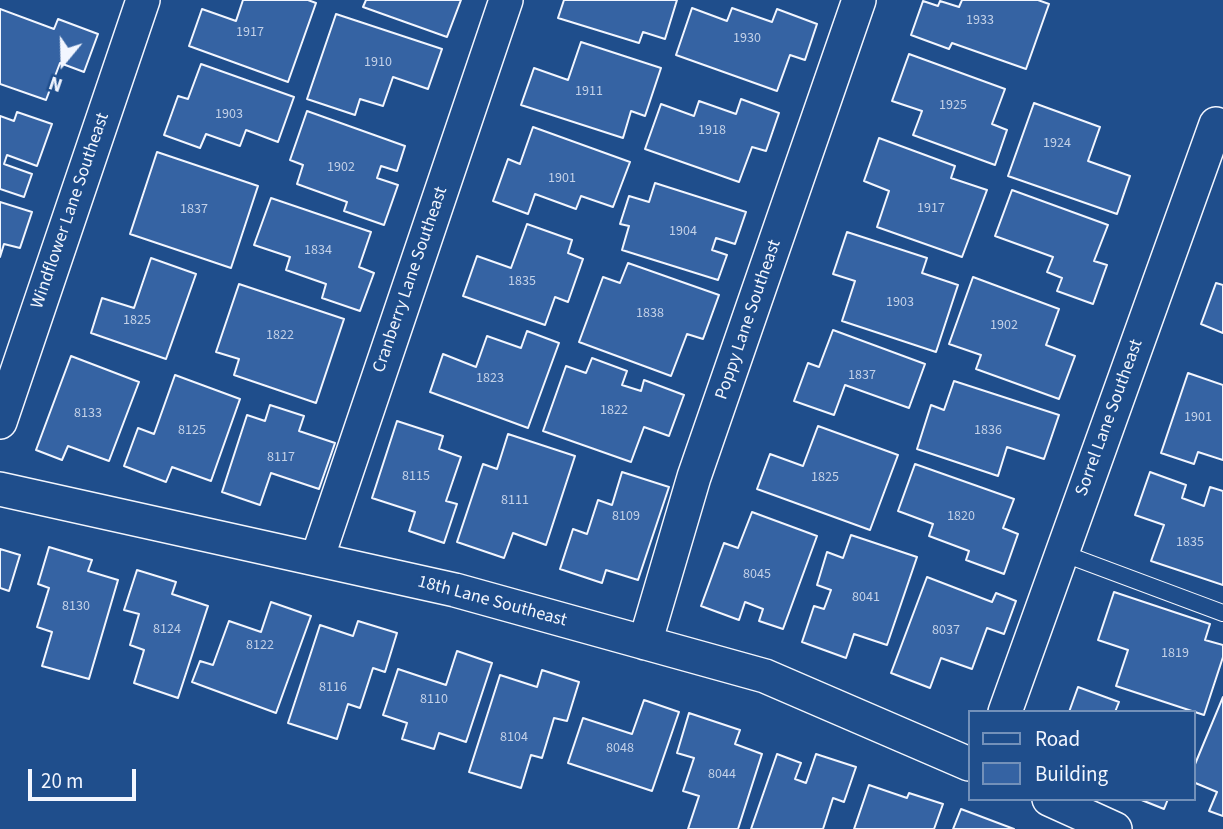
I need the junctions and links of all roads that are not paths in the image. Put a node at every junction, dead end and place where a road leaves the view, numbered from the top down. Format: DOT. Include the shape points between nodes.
graph roads {
  1 [pos="143,0"];
  2 [pos="506,0"];
  3 [pos="859,0"];
  4 [pos="1216,124"];
  5 [pos="0,422"];
  6 [pos="0,489"];
  7 [pos="1062,553"];
  8 [pos="317,559"];
  9 [pos="1223,613"];
  10 [pos="645,643"];
  11 [pos="1005,710"];
  12 [pos="968,764"];
  13 [pos="1053,801"];
  14 [pos="1115,829"];
  1 -- 5 [label="street, Windflower Lane Southeast"];
  2 -- 8 [label="street, Cranberry Lane Southeast"];
  3 -- 10 [label="street, Poppy Lane Southeast" via="694,477"];
  4 -- 7 [label="street, Sorrel Lane Southeast"];
  6 -- 8 [label="street, 18th Lane Southeast"];
  7 -- 9 [label="lane"];
  7 -- 11 [label="street, Sorrel Lane Southeast"];
  8 -- 10 [label="street, 18th Lane Southeast" via="455,590"];
  10 -- 12 [label="street, 18th Lane Southeast" via="765,676"];
  13 -- 14 [label="street"];
}
